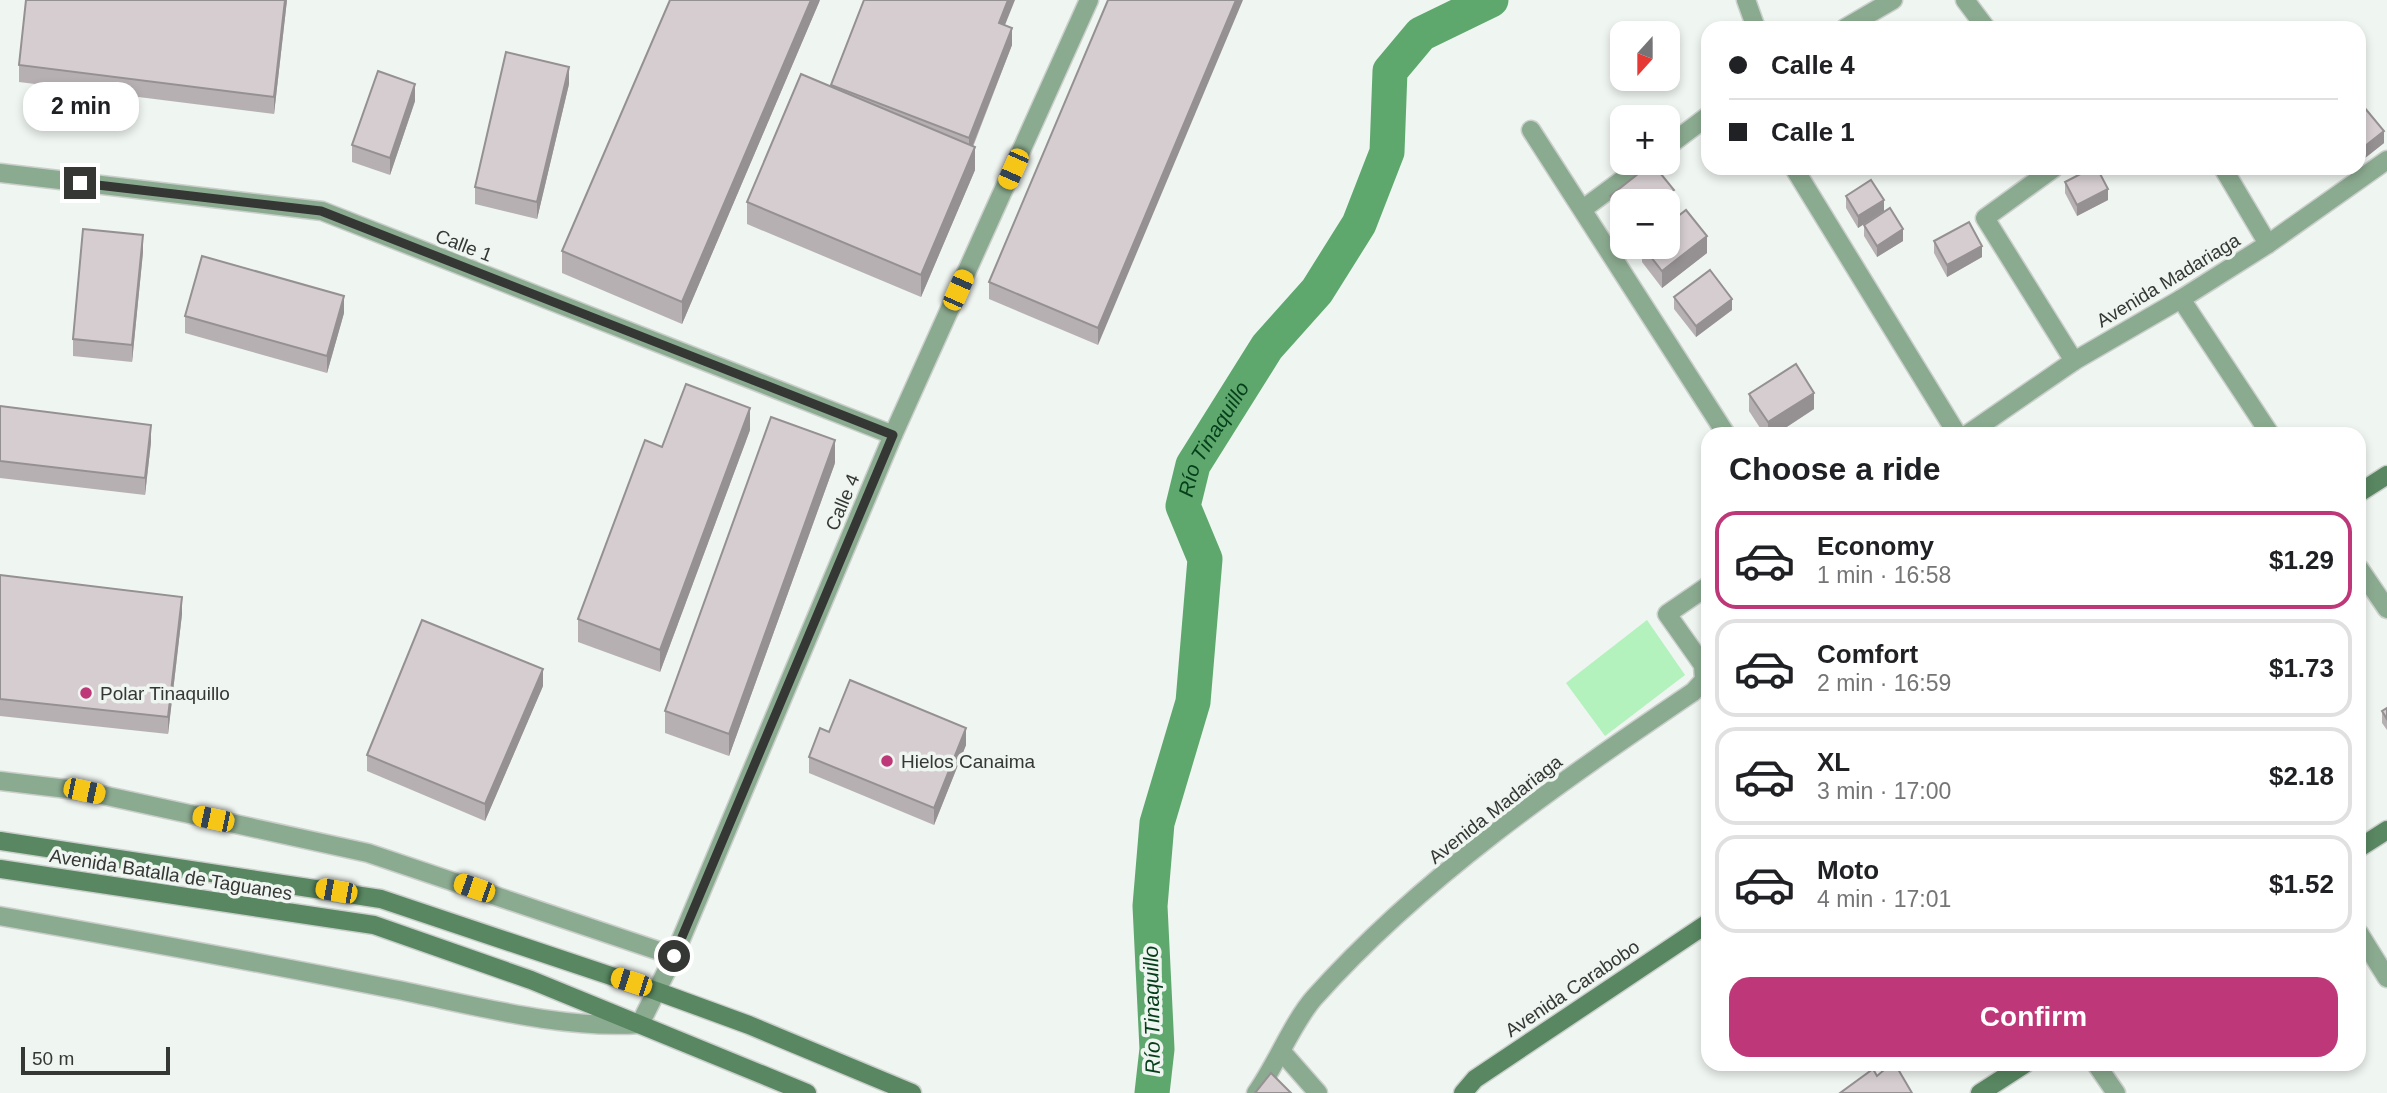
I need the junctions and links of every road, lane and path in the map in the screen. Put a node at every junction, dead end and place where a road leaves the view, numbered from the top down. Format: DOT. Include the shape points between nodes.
graph roads {
  1 [pos="1089,0"];
  2 [pos="1746,0"];
  3 [pos="1893,0"];
  4 [pos="1965,0"];
  5 [pos="1754,21"];
  6 [pos="1857,21"];
  7 [pos="1981,21"];
  8 [pos="1701,121"];
  9 [pos="1531,130"];
  10 [pos="1680,137"];
  11 [pos="2387,160"];
  12 [pos="0,173"];
  13 [pos="1629,175"];
  14 [pos="1798,175"];
  15 [pos="2044,175"];
  16 [pos="2226,175"];
  17 [pos="2366,175"];
  18 [pos="2366,175"];
  19 [pos="1583,209"];
  20 [pos="2268,244"];
  21 [pos="2181,299"];
  22 [pos="2074,361"];
  23 [pos="1722,427"];
  24 [pos="1953,427"];
  25 [pos="1978,427"];
  26 [pos="2265,427"];
  27 [pos="893,435"];
  28 [pos="2387,475"];
  29 [pos="2366,488"];
  30 [pos="2366,578"];
  31 [pos="1701,591"];
  32 [pos="2387,609"];
  33 [pos="1701,662"];
  34 [pos="1701,683"];
  35 [pos="0,781"];
  36 [pos="2387,831"];
  37 [pos="0,841"];
  38 [pos="2366,844"];
  39 [pos="0,869"];
  40 [pos="0,916"];
  41 [pos="1701,928"];
  42 [pos="2366,944"];
  43 [pos="674,956"];
  44 [pos="2387,978"];
  45 [pos="656,991"];
  46 [pos="640,1024"];
  47 [pos="1282,1052"];
  48 [pos="2014,1071"];
  49 [pos="2101,1071"];
  50 [pos="807,1093"];
  51 [pos="912,1093"];
  52 [pos="1256,1093"];
  53 [pos="1318,1093"];
  54 [pos="1463,1093"];
  55 [pos="1980,1093"];
  56 [pos="2116,1093"];
  1 -- 27 [label="street, Calle 4"];
  2 -- 5 [label="street"];
  3 -- 6 [label="street"];
  4 -- 7 [label="street"];
  8 -- 10 [label="street"];
  9 -- 19 [label="street"];
  11 -- 17 [label="street, Avenida Madariaga"];
  12 -- 27 [label="street, Calle 1" via="321,211"];
  13 -- 19 [label="street"];
  14 -- 24 [label="street"];
  15 -- 22 [label="street" via="1985,218"];
  16 -- 20 [label="street"];
  18 -- 20 [label="street, Avenida Madariaga"];
  19 -- 23 [label="street"];
  20 -- 21 [label="street, Avenida Madariaga"];
  21 -- 22 [label="street, Avenida Madariaga"];
  21 -- 26 [label="street"];
  22 -- 25 [label="street, Avenida Madariaga"];
  27 -- 43 [label="street, Calle 4"];
  28 -- 29 [label="street"];
  30 -- 32 [label="street"];
  31 -- 33 [label="street, Avenida Madariaga" via="1667,614"];
  34 -- 47 [label="street, Avenida Madariaga" via="1556,785 1457,864 1312,1000"];
  35 -- 43 [label="street" via="84,791 368,853"];
  36 -- 38 [label="street"];
  37 -- 45 [label="street, Avenida Batalla de Taguanes" via="381,899"];
  39 -- 46 [label="street, Avenida Batalla de Taguanes" via="374,925"];
  40 -- 46 [label="street" via="500,1010 562,1020"];
  41 -- 54 [label="street, Avenida Carabobo" via="1475,1079"];
  42 -- 44 [label="street"];
  43 -- 45 [label="street, Calle 4"];
  45 -- 46 [label="street, Calle 4"];
  45 -- 51 [label="street, Avenida Batalla de Taguanes"];
  46 -- 50 [label="street, Avenida Batalla de Taguanes"];
  47 -- 52 [label="street, Avenida Madariaga"];
  47 -- 53 [label="street"];
  48 -- 55 [label="street"];
  49 -- 56 [label="street"];
}
